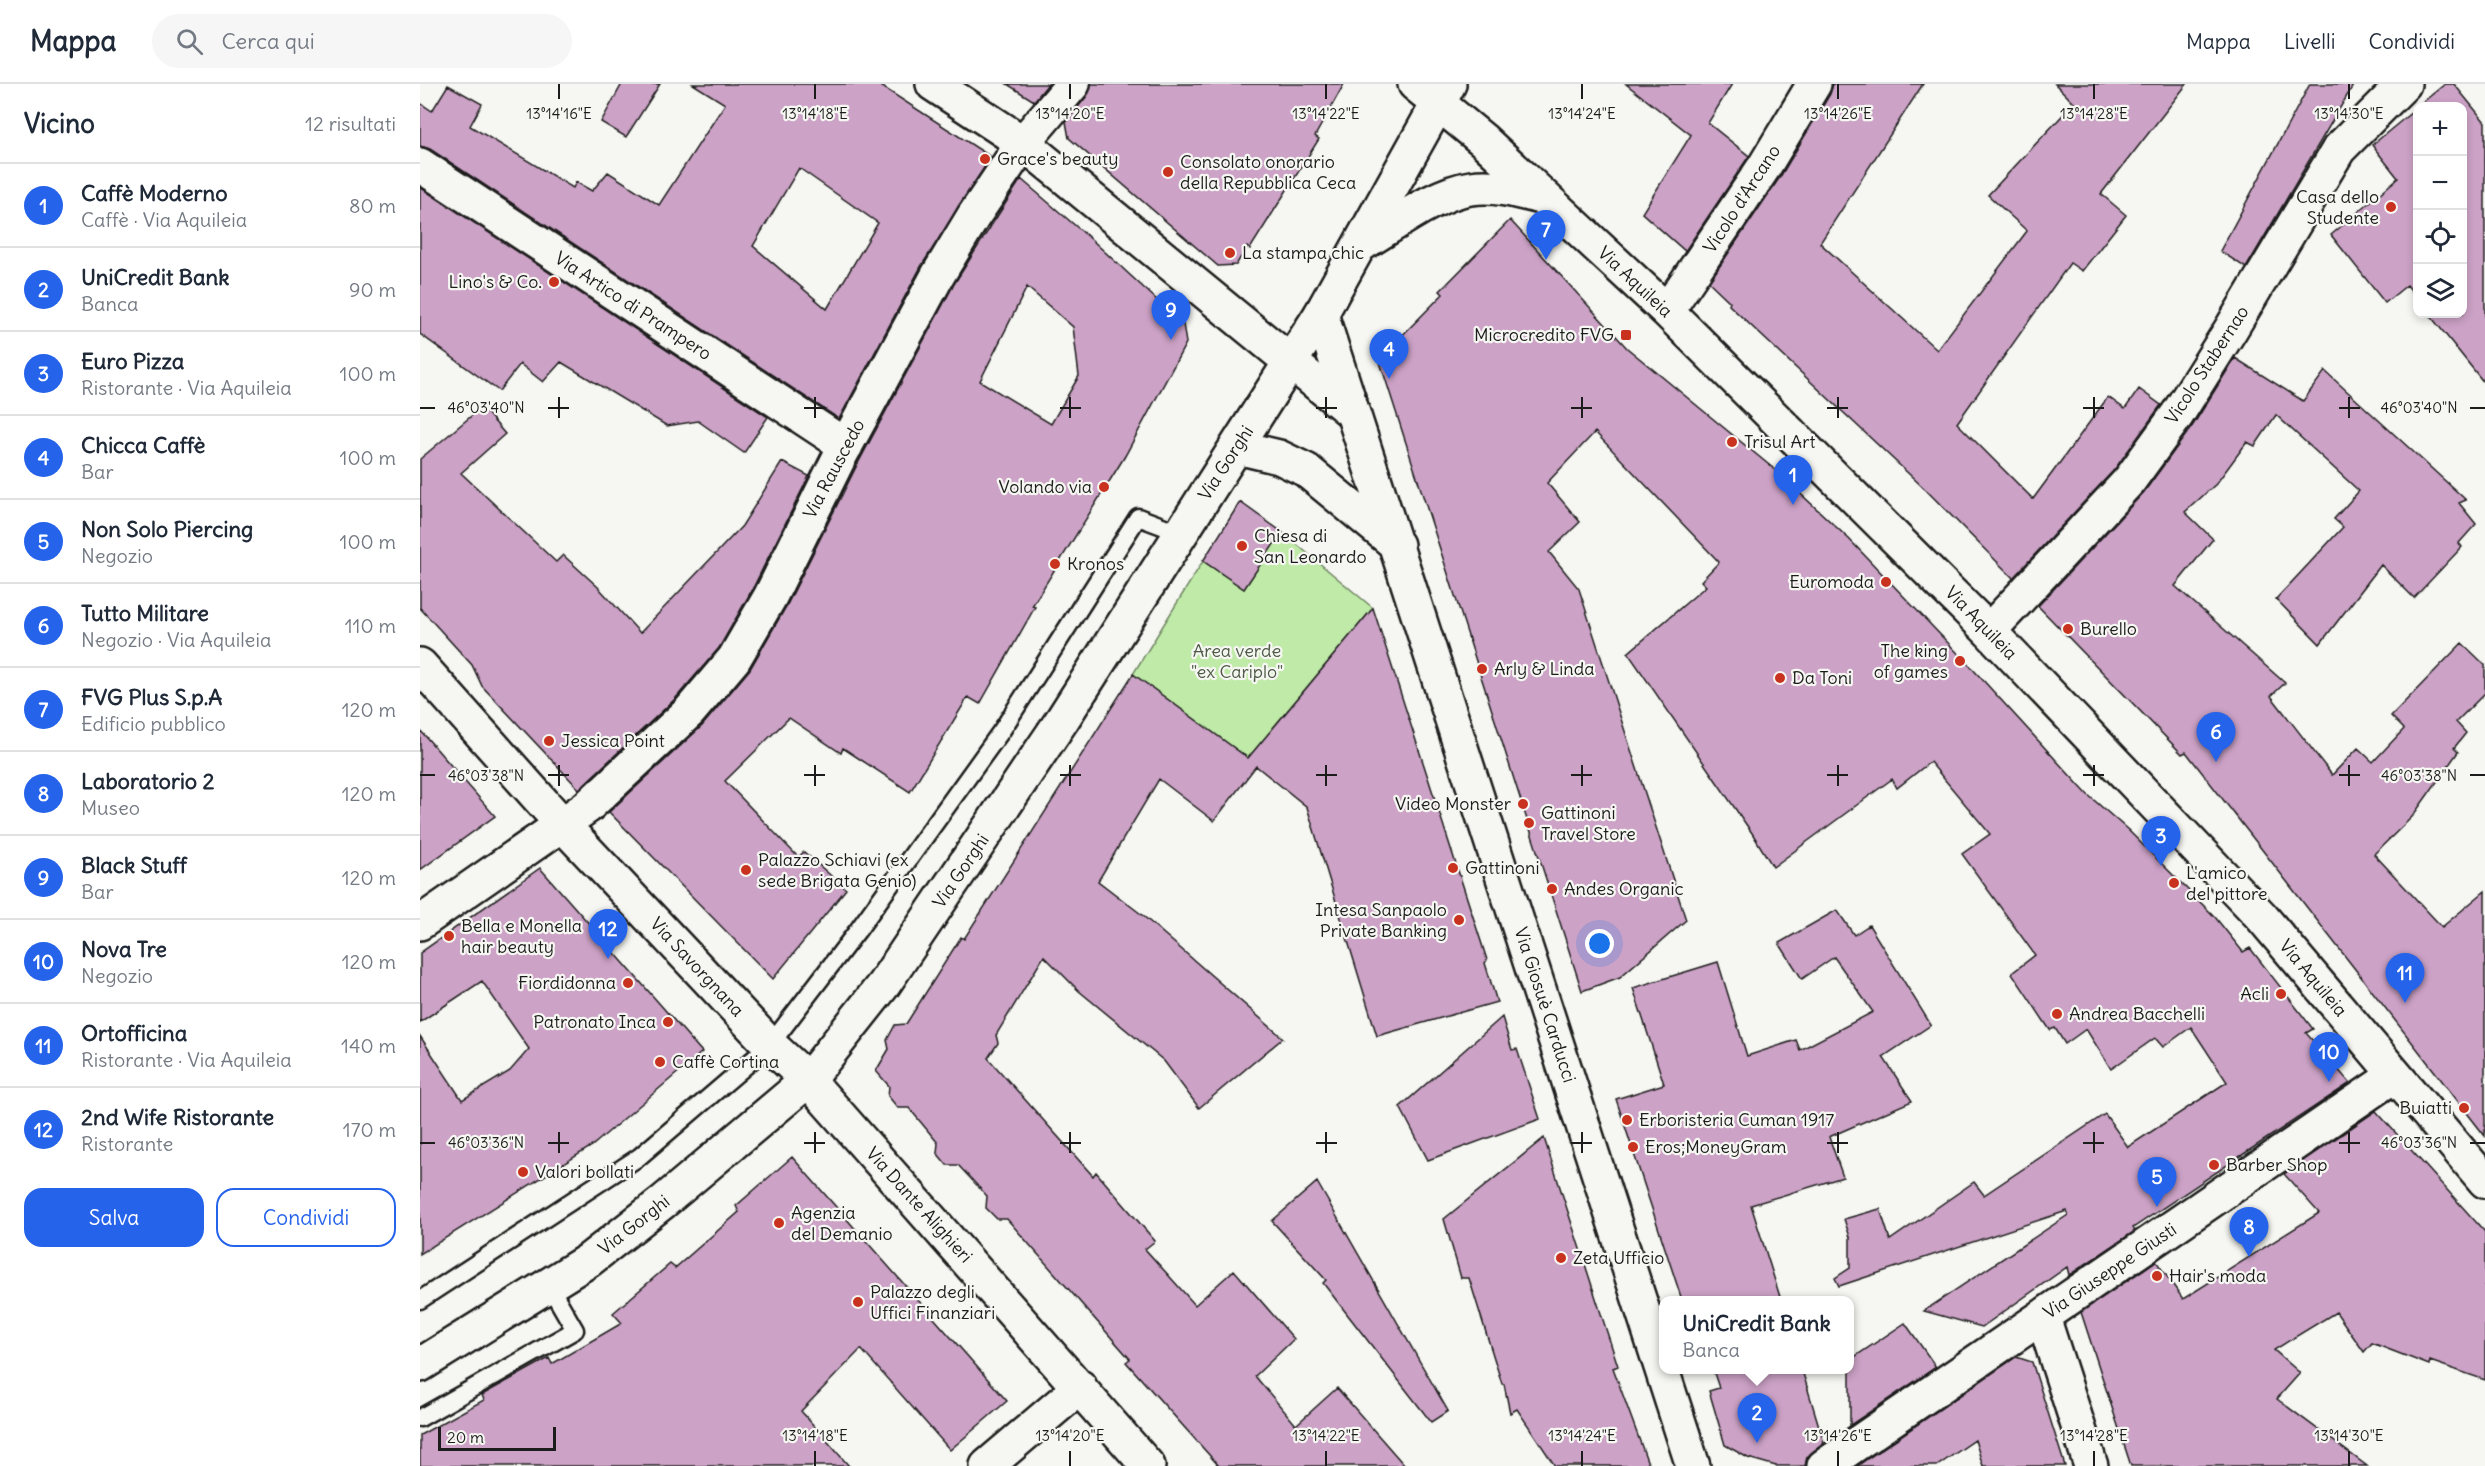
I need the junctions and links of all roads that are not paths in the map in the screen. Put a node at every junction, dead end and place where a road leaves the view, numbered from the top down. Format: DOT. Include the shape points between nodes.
graph roads {
  1 [pos="933,84"];
  2 [pos="1073,84"];
  3 [pos="1815,84"];
  4 [pos="2404,84"];
  5 [pos="1434,90"];
  6 [pos="1023,143"];
  7 [pos="420,165"];
  8 [pos="1546,198"];
  9 [pos="1360,245"];
  10 [pos="1667,311"];
  11 [pos="1321,314"];
  12 [pos="1291,361"];
  13 [pos="1353,413"];
  14 [pos="846,446"];
  15 [pos="1237,447"];
  16 [pos="1181,533"];
  17 [pos="1397,545"];
  18 [pos="1989,631"];
  19 [pos="420,665"];
  20 [pos="562,824"];
  21 [pos="420,923"];
  22 [pos="770,1046"];
  23 [pos="2396,1075"];
  24 [pos="807,1080"];
  25 [pos="2485,1181"];
  26 [pos="549,1285"];
  27 [pos="420,1300"];
  28 [pos="2043,1317"];
  29 [pos="1659,1360"];
  30 [pos="420,1365"];
  31 [pos="1663,1374"];
  32 [pos="1080,1387"];
  33 [pos="420,1418"];
  34 [pos="987,1466"];
  35 [pos="1148,1466"];
  36 [pos="1693,1466"];
  37 [pos="1824,1466"];
  38 [pos="2091,1466"];
  1 -- 6 [label="street"];
  2 -- 6 [label="street, Via Rauscedo"];
  3 -- 10 [label="street, Vicolo d'Arcano"];
  4 -- 18 [label="street, Vicolo Stabernao" via="2339,149 2177,415 2129,481"];
  5 -- 8 [label="street, Via Aquileia"];
  5 -- 9 [label="street, Via Gorghi"];
  6 -- 12 [label="street"];
  6 -- 14 [label="street, Via Rauscedo" via="938,275"];
  7 -- 14 [label="street, Via Artico di Prampero"];
  8 -- 9 [label="street, Via Gorghi" via="1513,190 1470,188 1429,204"];
  8 -- 10 [label="street, Via Aquileia"];
  9 -- 11 [label="street, Via Gorghi"];
  10 -- 18 [label="street, Via Aquileia"];
  11 -- 12 [label="street, Via Gorghi"];
  11 -- 13 [label="street, Via Giosuè Carducci"];
  12 -- 13 [label="street"];
  12 -- 15 [label="street, Via Gorghi"];
  13 -- 17 [label="street, Via Giosuè Carducci"];
  14 -- 20 [label="street, Via Rauscedo" via="770,597 734,659 689,712 587,807"];
  15 -- 16 [label="street, Via Gorghi"];
  15 -- 17 [label="street" via="1279,457 1306,470"];
  16 -- 22 [label="lane" via="1138,517 1002,730"];
  16 -- 24 [label="street, Via Gorghi" via="1062,720 891,974"];
  17 -- 29 [label="street, Via Giosuè Carducci"];
  18 -- 23 [label="street, Via Aquileia" via="2261,916"];
  19 -- 20 [label="street, Via Savorgnana"];
  20 -- 21 [label="street, Via Rauscedo"];
  20 -- 22 [label="street, Via Savorgnana"];
  22 -- 24 [label="street, Via Savorgnana"];
  22 -- 27 [label="lane" via="639,1157"];
  23 -- 25 [label="street, Via Aquileia"];
  23 -- 28 [label="street, Via Giuseppe Giusti"];
  24 -- 26 [label="street, Via Gorghi" via="663,1202 589,1260"];
  24 -- 32 [label="street, Via Dante Alighieri"];
  26 -- 30 [label="street, Via Gorghi"];
  26 -- 33 [label="lane" via="575,1330"];
  28 -- 37 [label="street, Via Giuseppe Giusti"];
  28 -- 38 [label="street"];
  31 -- 36 [label="street, Via Giosuè Carducci"];
  32 -- 34 [label="street"];
  32 -- 35 [label="street, Via Dante Alighieri"];
}
